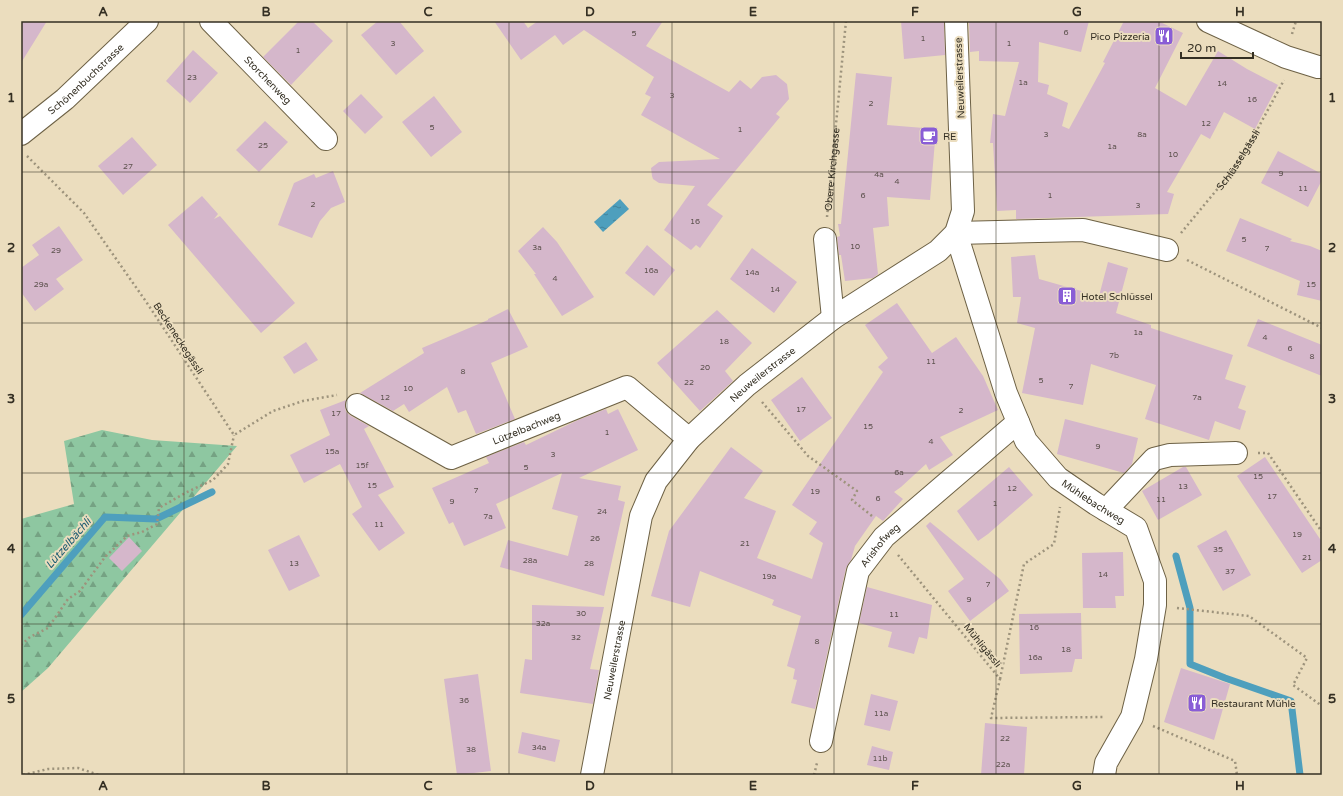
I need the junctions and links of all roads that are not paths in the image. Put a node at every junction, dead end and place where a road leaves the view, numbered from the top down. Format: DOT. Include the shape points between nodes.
graph roads {
  1 [pos="147,21"];
  2 [pos="211,21"];
  3 [pos="956,21"];
  4 [pos="1208,21"];
  5 [pos="1322,67"];
  6 [pos="21,134"];
  7 [pos="326,139"];
  8 [pos="956,233"];
  9 [pos="825,239"];
  10 [pos="1167,250"];
  11 [pos="833,318"];
  12 [pos="357,405"];
  13 [pos="1018,422"];
  14 [pos="689,439"];
  15 [pos="1236,453"];
  16 [pos="1106,510"];
  17 [pos="821,741"];
  18 [pos="592,775"];
  19 [pos="1104,775"];
  1 -- 6 [label="street, Schönenbuchstrasse" via="65,99"];
  2 -- 7 [label="street, Storchenweg"];
  3 -- 8 [label="street, Neuweilerstrasse" via="963,211"];
  4 -- 5 [label="street" via="1292,59"];
  8 -- 10 [label="street" via="1083,230"];
  8 -- 11 [label="street, Neuweilerstrasse" via="938,251"];
  8 -- 13 [label="street, Mühlebachweg" via="1006,393"];
  9 -- 11 [label="street"];
  11 -- 14 [label="street, Neuweilerstrasse" via="747,385"];
  12 -- 14 [label="street, Lützelbachweg" via="451,458 627,387"];
  13 -- 16 [label="street, Mühlebachweg" via="1026,441 1058,478"];
  13 -- 17 [label="street, Arishofweg" via="888,534 858,571"];
  14 -- 18 [label="street, Neuweilerstrasse" via="656,481 641,516"];
  15 -- 16 [label="street" via="1170,455 1154,459"];
  16 -- 19 [label="street, Mühlebachweg" via="1136,528 1155,581 1155,605 1146,659 1132,716 1106,763"];
}
